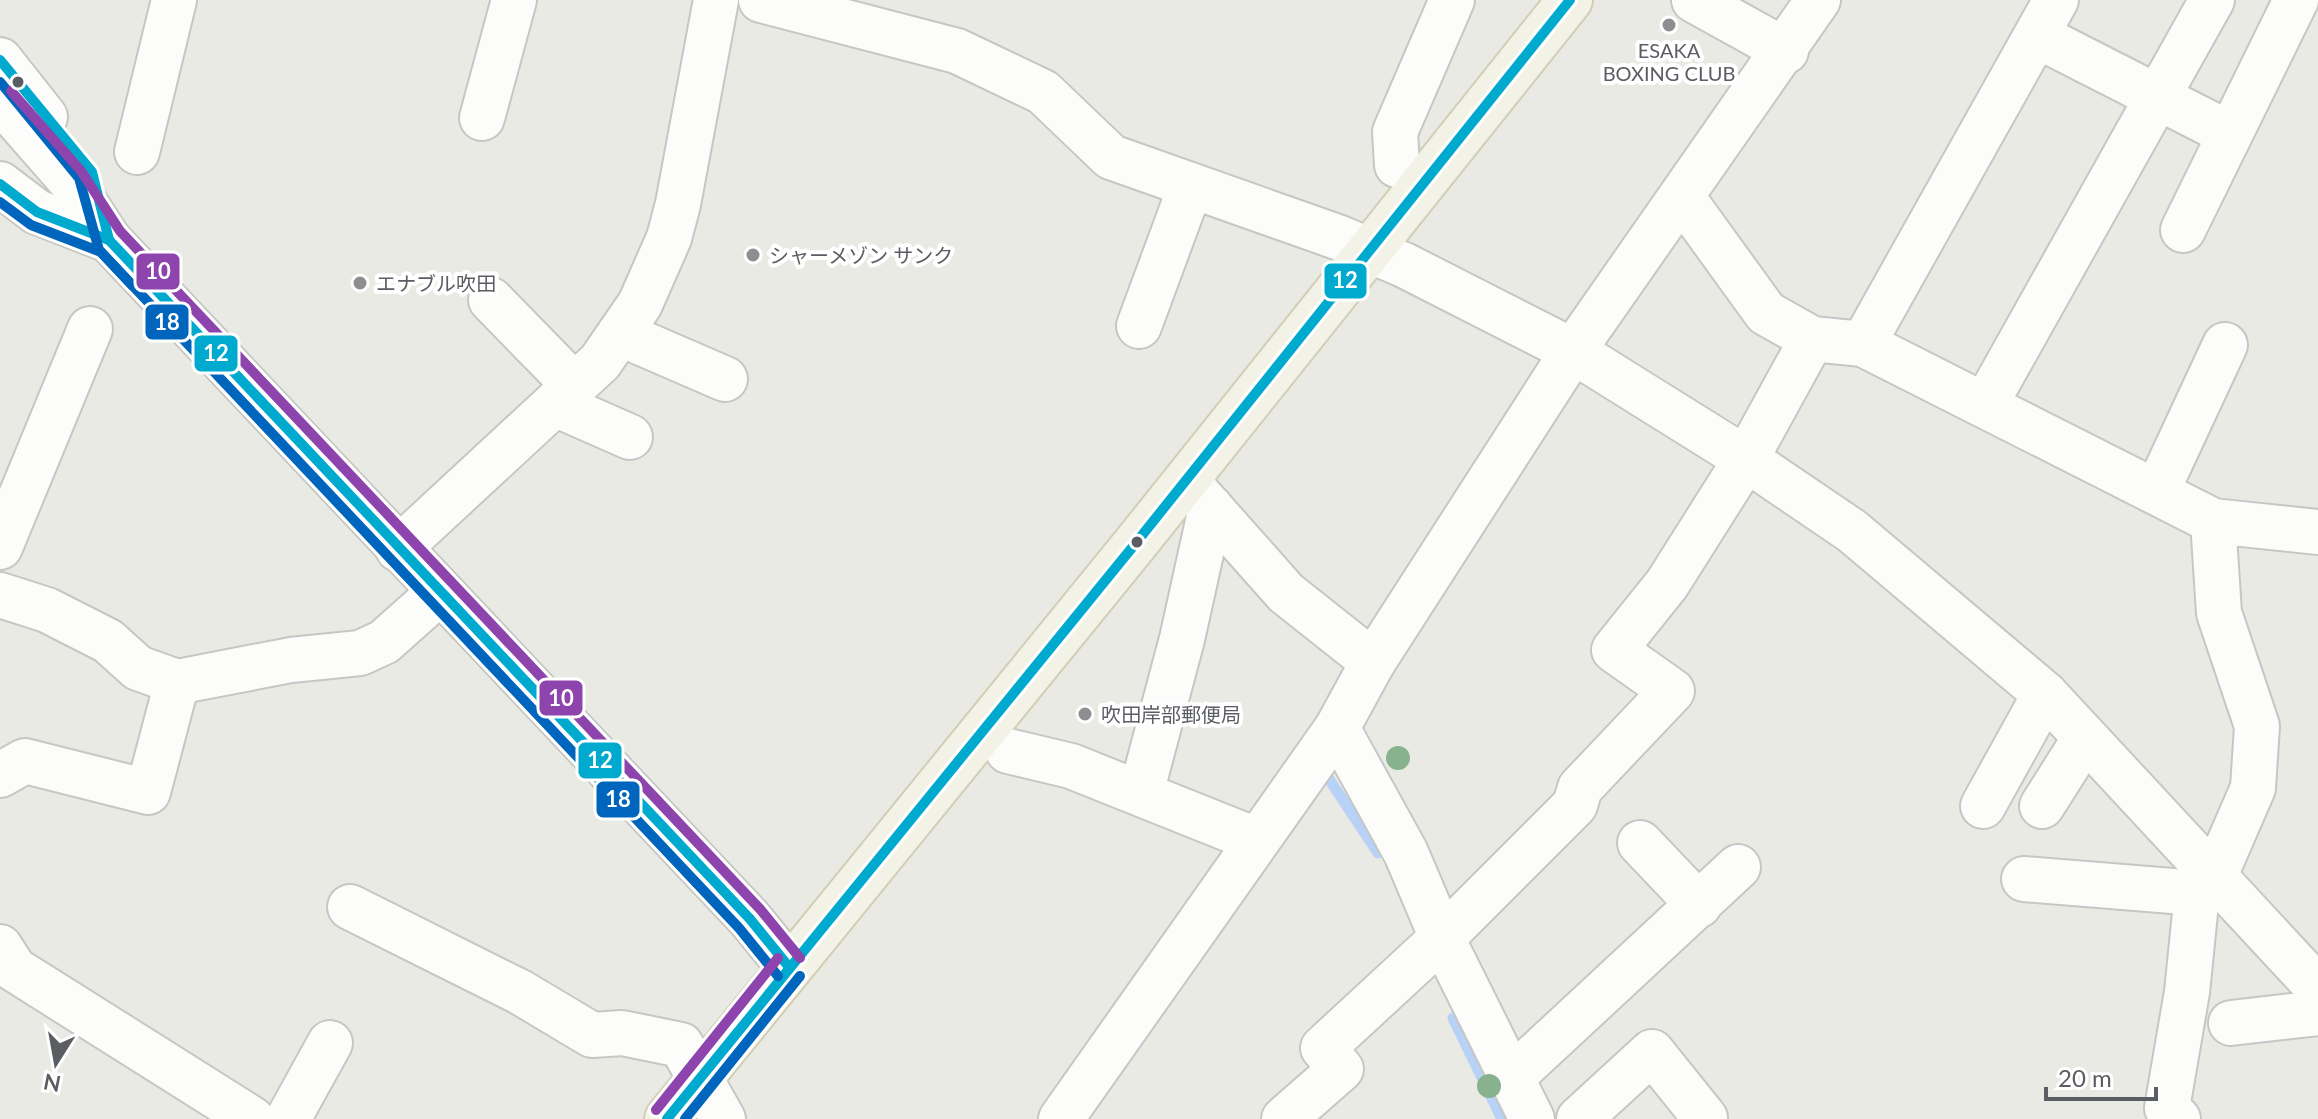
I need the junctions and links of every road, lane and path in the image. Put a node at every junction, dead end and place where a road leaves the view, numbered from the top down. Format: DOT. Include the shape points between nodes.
graph roads {
  1 [pos="174,0"];
  2 [pos="514,0"];
  3 [pos="716,0"];
  4 [pos="761,0"];
  5 [pos="1452,0"];
  6 [pos="1570,0"];
  7 [pos="1694,0"];
  8 [pos="1818,0"];
  9 [pos="2212,0"];
  10 [pos="2294,4"];
  11 [pos="2047,18"];
  12 [pos="1786,51"];
  13 [pos="0,60"];
  14 [pos="0,100"];
  15 [pos="2158,100"];
  16 [pos="482,118"];
  17 [pos="2228,133"];
  18 [pos="0,144"];
  19 [pos="137,152"];
  20 [pos="1397,165"];
  21 [pos="0,184"];
  22 [pos="1190,188"];
  23 [pos="1682,197"];
  24 [pos="2183,230"];
  25 [pos="109,240"];
  26 [pos="1372,251"];
  27 [pos="491,300"];
  28 [pos="1139,326"];
  29 [pos="90,329"];
  30 [pos="621,334"];
  31 [pos="1812,339"];
  32 [pos="1863,344"];
  33 [pos="2225,345"];
  34 [pos="1573,351"];
  35 [pos="725,379"];
  36 [pos="565,395"];
  37 [pos="1985,405"];
  38 [pos="630,437"];
  39 [pos="1746,459"];
  40 [pos="2157,491"];
  41 [pos="1198,494"];
  42 [pos="2213,521"];
  43 [pos="2318,532"];
  44 [pos="0,547"];
  45 [pos="398,549"];
  46 [pos="439,593"];
  47 [pos="0,595"];
  48 [pos="1373,662"];
  49 [pos="177,682"];
  50 [pos="2045,694"];
  51 [pos="1337,728"];
  52 [pos="2085,738"];
  53 [pos="1008,751"];
  54 [pos="0,775"];
  55 [pos="1141,793"];
  56 [pos="1983,806"];
  57 [pos="2042,806"];
  58 [pos="1256,840"];
  59 [pos="1640,843"];
  60 [pos="1738,867"];
  61 [pos="2024,879"];
  62 [pos="2205,885"];
  63 [pos="1699,905"];
  64 [pos="350,907"];
  65 [pos="1442,938"];
  66 [pos="789,967"];
  67 [pos="5,969"];
  68 [pos="2318,988"];
  69 [pos="2318,1013"];
  70 [pos="2231,1023"];
  71 [pos="330,1043"];
  72 [pos="1511,1078"];
  73 [pos="699,1079"];
  74 [pos="1705,1118"];
  75 [pos="252,1119"];
  76 [pos="288,1119"];
  77 [pos="667,1119"];
  78 [pos="723,1119"];
  79 [pos="1061,1119"];
  80 [pos="1284,1119"];
  81 [pos="1532,1119"];
  82 [pos="1579,1119"];
  83 [pos="2178,1119"];
  1 -- 19 [label="street"];
  2 -- 16 [label="street"];
  3 -- 30 [label="street" via="669,238"];
  4 -- 22 [label="street" via="957,51 1043,92 1111,157"];
  5 -- 20 [label="street" via="1395,132"];
  6 -- 26 [label="main road"];
  7 -- 12 [label="street"];
  8 -- 12 [label="street"];
  9 -- 15 [label="street"];
  10 -- 17 [label="street"];
  11 -- 15 [label="street"];
  11 -- 32 [label="street"];
  12 -- 23 [label="street"];
  13 -- 25 [label="street" via="92,172"];
  14 -- 25 [label="street" via="70,180"];
  15 -- 17 [label="street"];
  15 -- 37 [label="street"];
  17 -- 24 [label="street"];
  18 -- 25 [label="street" via="50,197"];
  21 -- 25 [label="street" via="37,212"];
  22 -- 26 [label="street"];
  22 -- 28 [label="street"];
  23 -- 31 [label="street" via="1766,313"];
  23 -- 34 [label="street"];
  25 -- 45 [label="street"];
  26 -- 34 [label="street"];
  26 -- 41 [label="main road"];
  27 -- 36 [label="street"];
  29 -- 44 [label="street"];
  30 -- 35 [label="street"];
  30 -- 36 [label="street"];
  31 -- 32 [label="street"];
  31 -- 39 [label="street"];
  32 -- 37 [label="street"];
  33 -- 40 [label="street"];
  34 -- 39 [label="street"];
  34 -- 48 [label="street"];
  36 -- 38 [label="street"];
  36 -- 45 [label="street"];
  37 -- 40 [label="street"];
  39 -- 50 [label="street" via="1852,531"];
  39 -- 65 [label="street" via="1667,584 1614,650 1672,691 1580,788 1575,805"];
  40 -- 42 [label="street"];
  41 -- 48 [label="street" via="1286,593"];
  41 -- 55 [label="street" via="1182,639"];
  41 -- 66 [label="main road"];
  42 -- 43 [label="street"];
  42 -- 62 [label="street" via="2219,613 2257,726 2253,788"];
  45 -- 46 [label="street"];
  46 -- 49 [label="street" via="384,642 360,653"];
  46 -- 66 [label="street" via="750,919"];
  47 -- 49 [label="street" via="47,610 108,641 138,668"];
  48 -- 51 [label="street"];
  49 -- 54 [label="street" via="148,792 25,761"];
  50 -- 52 [label="street"];
  50 -- 56 [label="street"];
  51 -- 58 [label="street"];
  51 -- 65 [label="street" via="1406,853"];
  52 -- 57 [label="street"];
  52 -- 62 [label="street"];
  53 -- 55 [label="street" via="1071,766"];
  55 -- 58 [label="street"];
  58 -- 79 [label="street"];
  59 -- 63 [label="street"];
  60 -- 63 [label="street"];
  61 -- 62 [label="street"];
  62 -- 68 [label="street"];
  62 -- 83 [label="street" via="2167,1108"];
  63 -- 72 [label="street"];
  64 -- 73 [label="street" via="520,992 592,1035 622,1033 681,1045"];
  65 -- 72 [label="street"];
  65 -- 80 [label="street" via="1323,1048 1341,1069"];
  66 -- 73 [label="main road"];
  67 -- 75 [label="street"];
  69 -- 70 [label="street"];
  71 -- 76 [label="street"];
  72 -- 81 [label="street"];
  73 -- 77 [label="main road"];
  73 -- 78 [label="street"];
  74 -- 82 [label="street" via="1652,1052"];
}
